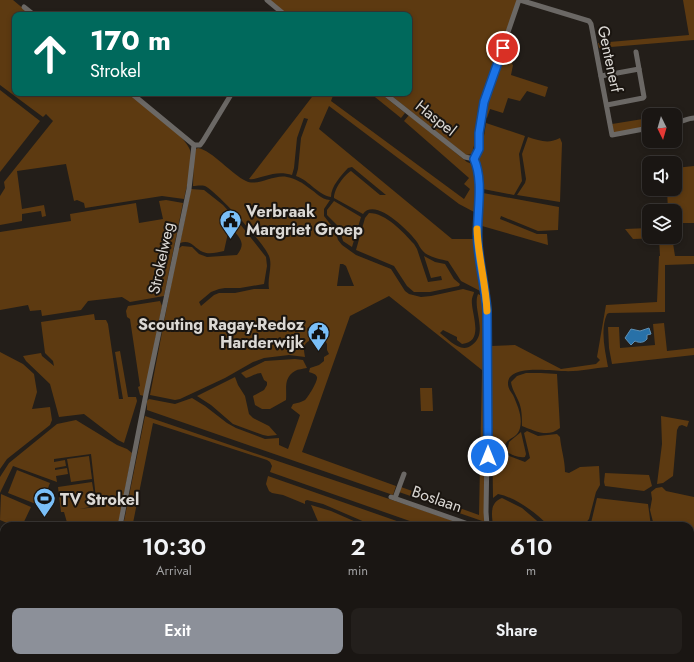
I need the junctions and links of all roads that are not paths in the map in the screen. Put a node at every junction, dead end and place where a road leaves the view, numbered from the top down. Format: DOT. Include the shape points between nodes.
graph roads {
  1 [pos="267,0"];
  2 [pos="520,0"];
  3 [pos="24,7"];
  4 [pos="30,12"];
  5 [pos="281,12"];
  6 [pos="636,52"];
  7 [pos="639,69"];
  8 [pos="601,76"];
  9 [pos="135,96"];
  10 [pos="230,96"];
  11 [pos="388,96"];
  12 [pos="607,105"];
  13 [pos="694,118"];
  14 [pos="682,122"];
  15 [pos="642,129"];
  16 [pos="194,144"];
  17 [pos="474,159"];
  18 [pos="404,474"];
  19 [pos="121,522"];
  20 [pos="462,522"];
  21 [pos="487,522"];
  1 -- 5 [label="street"];
  2 -- 8 [label="street, Gentenerf" via="589,21"];
  2 -- 17 [label="street" via="484,102 479,149"];
  3 -- 4 [label="street"];
  6 -- 7 [label="street"];
  7 -- 8 [label="street"];
  7 -- 12 [label="street" via="644,98"];
  8 -- 12 [label="street, Gentenerf"];
  9 -- 16 [label="street"];
  10 -- 16 [label="street" via="200,145"];
  11 -- 17 [label="street, Haspel" via="465,157"];
  12 -- 15 [label="street, Gentenerf" via="612,135"];
  13 -- 14 [label="street"];
  16 -- 19 [label="street, Strokelweg" via="189,189"];
  17 -- 21 [label="street" via="478,167 478,245 486,294 488,342"];
  18 -- 20 [label="street, Boslaan" via="393,498"];
}
